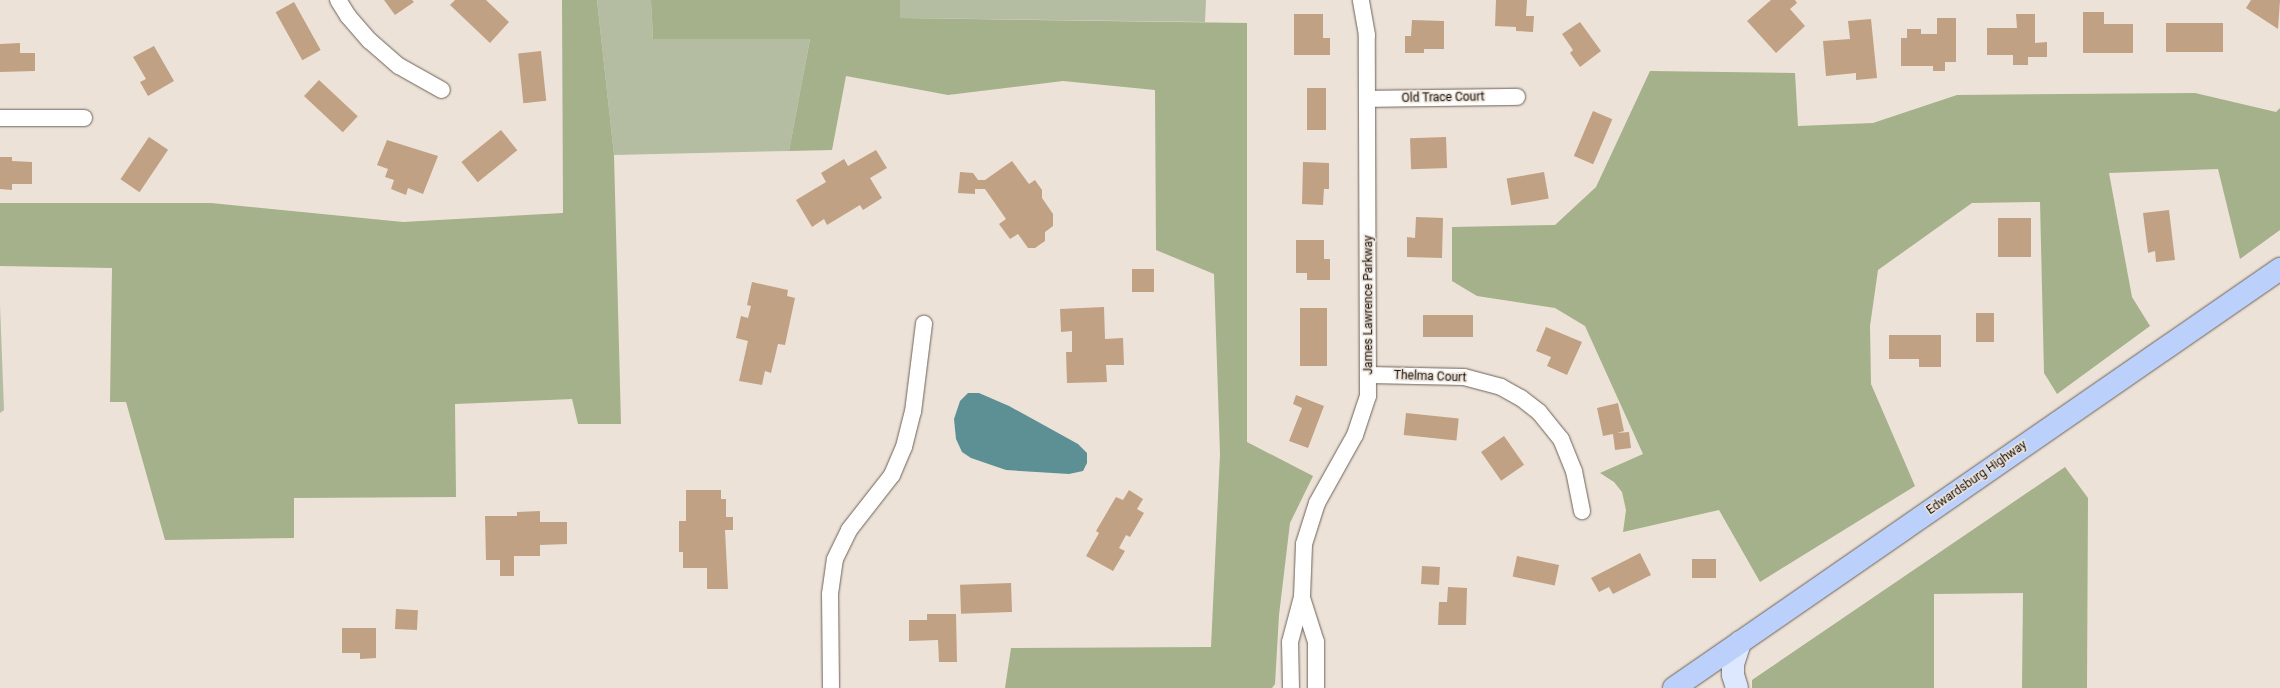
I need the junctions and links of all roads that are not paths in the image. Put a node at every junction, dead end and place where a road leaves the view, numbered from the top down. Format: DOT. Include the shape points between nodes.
graph roads {
  1 [pos="338,0"];
  2 [pos="1361,0"];
  3 [pos="442,90"];
  4 [pos="1518,97"];
  5 [pos="1368,98"];
  6 [pos="0,118"];
  7 [pos="84,118"];
  8 [pos="2280,269"];
  9 [pos="924,324"];
  10 [pos="1369,375"];
  11 [pos="1582,511"];
  12 [pos="1302,597"];
  13 [pos="1740,642"];
  14 [pos="831,688"];
  15 [pos="1291,688"];
  16 [pos="1316,688"];
  17 [pos="1674,688"];
  18 [pos="1737,688"];
  1 -- 3 [label="street" via="370,42 399,66"];
  2 -- 5 [label="street, James Lawrence Parkway" via="1368,35"];
  4 -- 5 [label="street, Old Trace Court"];
  5 -- 10 [label="street, James Lawrence Parkway"];
  6 -- 7 [label="street"];
  8 -- 13 [label="main road, Edwardsburg Highway"];
  9 -- 14 [label="street" via="912,412 904,447 892,475 849,530 835,559 830,594"];
  10 -- 11 [label="street, Thelma Court" via="1464,376 1501,387 1521,398 1539,412 1561,439 1574,471"];
  10 -- 12 [label="street, James Lawrence Parkway" via="1364,414 1317,503 1309,525 1304,544"];
  12 -- 15 [label="street, James Lawrence Parkway" via="1290,642"];
  12 -- 16 [label="street, James Lawrence Parkway" via="1316,642"];
  13 -- 17 [label="main road, Edwardsburg Highway"];
  13 -- 18 [label="main road" via="1733,664"];
}
